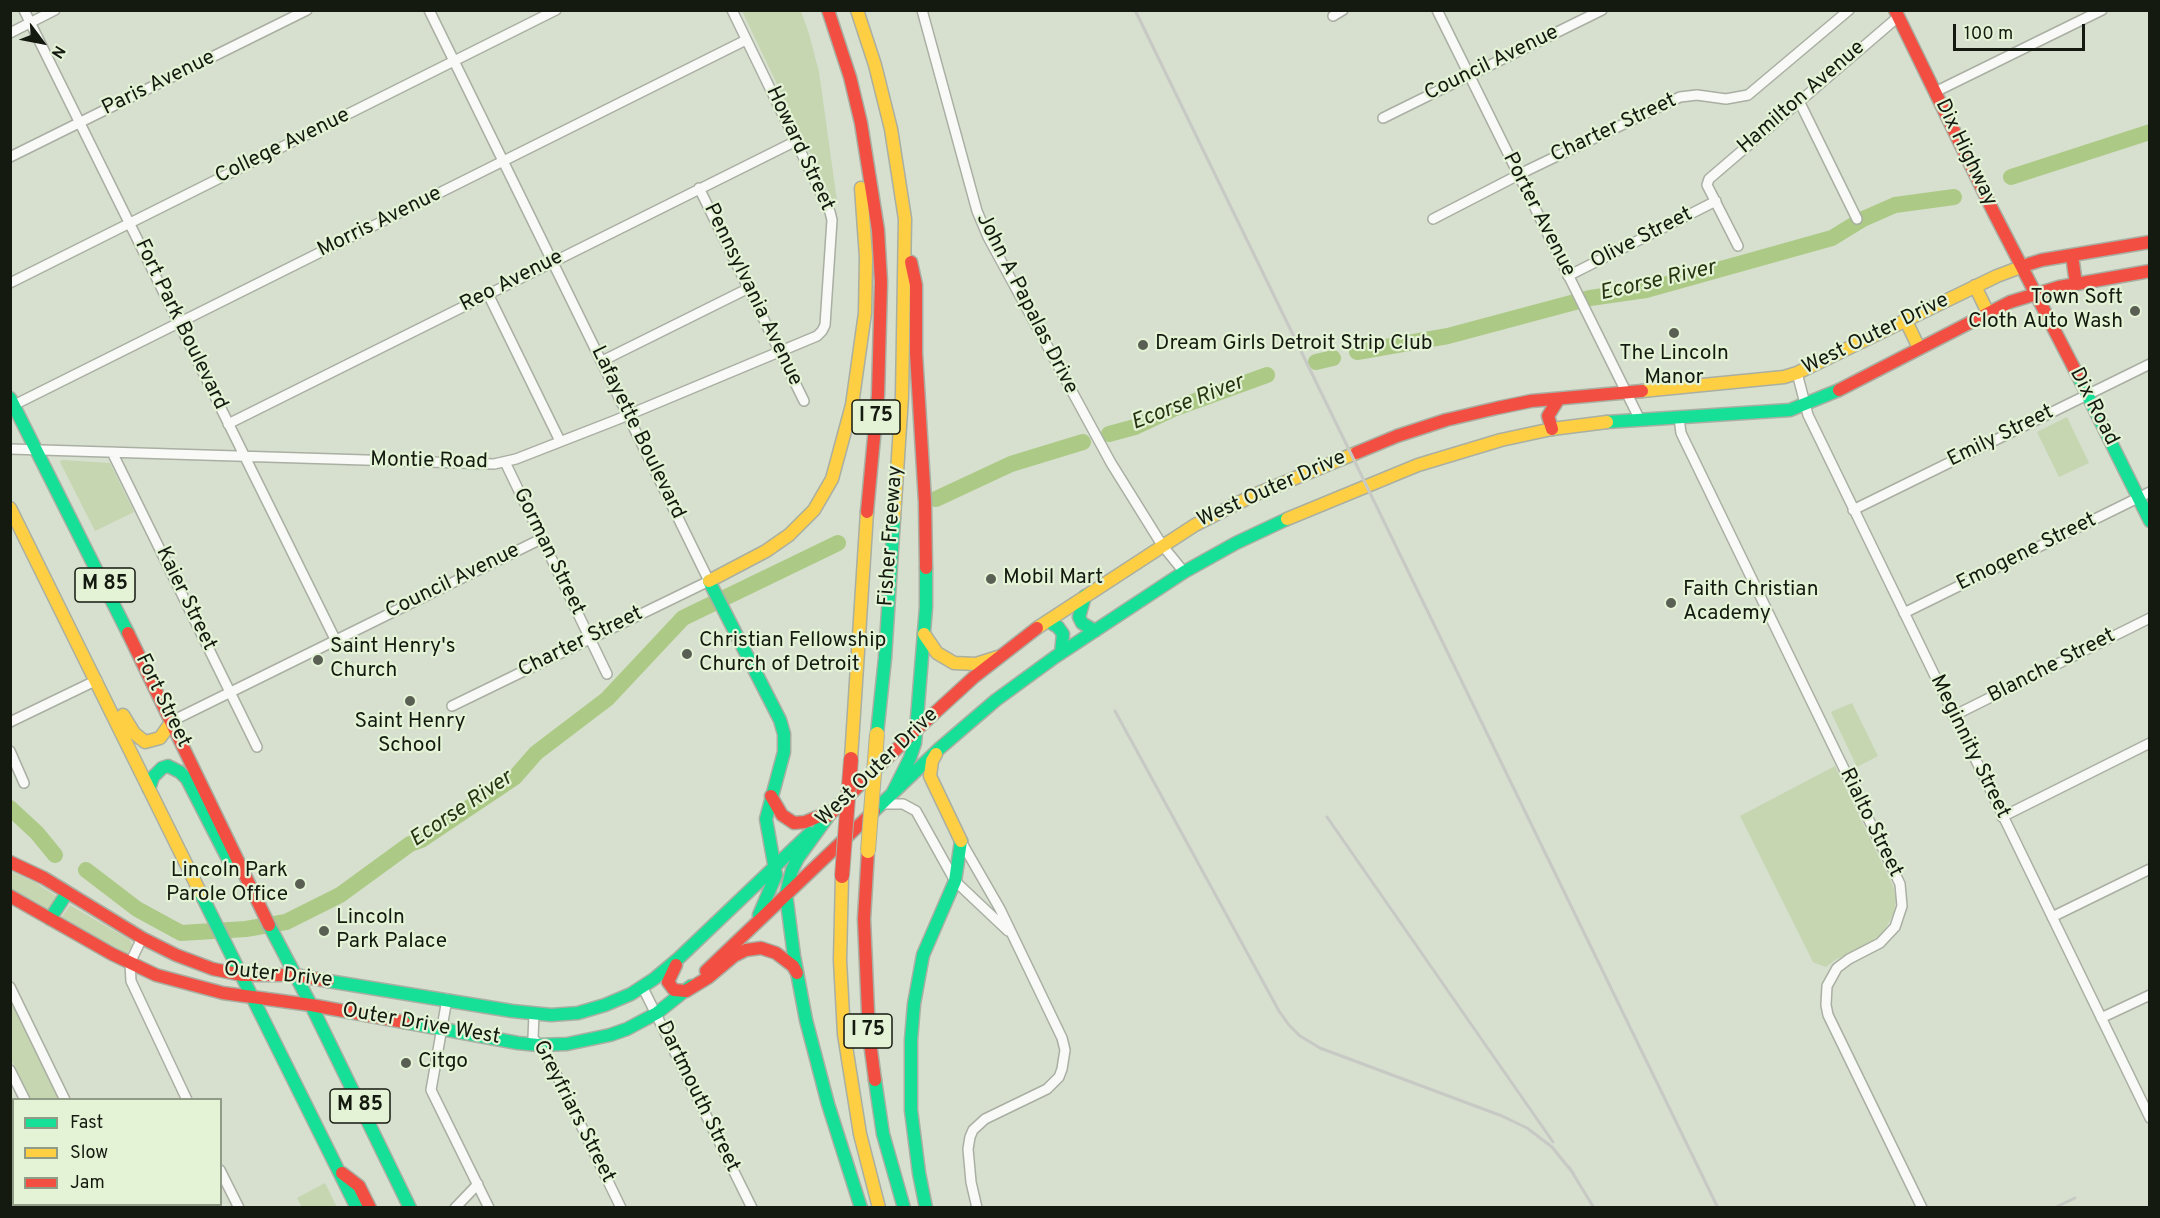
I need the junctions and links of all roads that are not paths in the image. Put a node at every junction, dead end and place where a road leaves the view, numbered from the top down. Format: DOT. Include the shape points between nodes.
graph roads {
  1 [pos="24,10"];
  2 [pos="55,10"];
  3 [pos="307,10"];
  4 [pos="429,10"];
  5 [pos="556,10"];
  6 [pos="732,10"];
  7 [pos="828,10"];
  8 [pos="857,10"];
  9 [pos="922,10"];
  10 [pos="1343,10"];
  11 [pos="1437,10"];
  12 [pos="1602,10"];
  13 [pos="1849,10"];
  14 [pos="2102,10"];
  15 [pos="1896,14"];
  16 [pos="1332,16"];
  17 [pos="30,23"];
  18 [pos="10,33"];
  19 [pos="746,40"];
  20 [pos="455,62"];
  21 [pos="1469,75"];
  22 [pos="850,77"];
  23 [pos="1935,92"];
  24 [pos="1799,101"];
  25 [pos="1383,118"];
  26 [pos="80,123"];
  27 [pos="796,141"];
  28 [pos="10,158"];
  29 [pos="504,162"];
  30 [pos="1518,176"];
  31 [pos="699,188"];
  32 [pos="1716,201"];
  33 [pos="1433,219"];
  34 [pos="1857,219"];
  35 [pos="129,223"];
  36 [pos="905,240"];
  37 [pos="2150,242"];
  38 [pos="1738,246"];
  39 [pos="2072,255"];
  40 [pos="553,261"];
  41 [pos="2022,267"];
  42 [pos="2150,271"];
  43 [pos="1568,276"];
  44 [pos="10,283"];
  45 [pos="2076,284"];
  46 [pos="1975,285"];
  47 [pos="748,288"];
  48 [pos="488,294"];
  49 [pos="2035,294"];
  50 [pos="1988,313"];
  51 [pos="1906,321"];
  52 [pos="179,323"];
  53 [pos="822,331"];
  54 [pos="1919,348"];
  55 [pos="780,351"];
  56 [pos="602,361"];
  57 [pos="2150,364"];
  58 [pos="1797,373"];
  59 [pos="1625,393"];
  60 [pos="2088,394"];
  61 [pos="12,400"];
  62 [pos="1558,400"];
  63 [pos="804,401"];
  64 [pos="1805,405"];
  65 [pos="628,415"];
  66 [pos="1679,418"];
  67 [pos="1640,420"];
  68 [pos="228,424"];
  69 [pos="1552,429"];
  70 [pos="560,441"];
  71 [pos="10,449"];
  72 [pos="37,450"];
  73 [pos="112,452"];
  74 [pos="245,457"];
  75 [pos="505,462"];
  76 [pos="2144,495"];
  77 [pos="10,508"];
  78 [pos="1853,510"];
  79 [pos="2150,521"];
  80 [pos="541,539"];
  81 [pos="1162,545"];
  82 [pos="1184,572"];
  83 [pos="709,581"];
  84 [pos="1085,596"];
  85 [pos="1904,613"];
  86 [pos="63,614"];
  87 [pos="2150,618"];
  88 [pos="1048,621"];
  89 [pos="1095,631"];
  90 [pos="924,634"];
  91 [pos="335,639"];
  92 [pos="590,639"];
  93 [pos="1061,653"];
  94 [pos="998,657"];
  95 [pos="607,674"];
  96 [pos="97,680"];
  97 [pos="230,691"];
  98 [pos="452,706"];
  99 [pos="1953,716"];
  100 [pos="172,721"];
  101 [pos="10,722"];
  102 [pos="916,730"];
  103 [pos="2150,743"];
  104 [pos="257,747"];
  105 [pos="940,748"];
  106 [pos="10,751"];
  107 [pos="24,783"];
  108 [pos="149,789"];
  109 [pos="893,792"];
  110 [pos="771,796"];
  111 [pos="881,804"];
  112 [pos="832,812"];
  113 [pos="2002,817"];
  114 [pos="961,841"];
  115 [pos="10,862"];
  116 [pos="243,866"];
  117 [pos="774,866"];
  118 [pos="2150,869"];
  119 [pos="955,881"];
  120 [pos="67,893"];
  121 [pos="786,894"];
  122 [pos="10,896"];
  123 [pos="2052,917"];
  124 [pos="50,919"];
  125 [pos="756,921"];
  126 [pos="1013,936"];
  127 [pos="142,938"];
  128 [pos="679,958"];
  129 [pos="130,963"];
  130 [pos="797,974"];
  131 [pos="242,975"];
  132 [pos="295,975"];
  133 [pos="642,986"];
  134 [pos="10,987"];
  135 [pos="686,991"];
  136 [pos="2150,995"];
  137 [pos="252,997"];
  138 [pos="447,999"];
  139 [pos="311,1005"];
  140 [pos="657,1013"];
  141 [pos="534,1014"];
  142 [pos="2101,1018"];
  143 [pos="442,1029"];
  144 [pos="538,1045"];
  145 [pos="10,1070"];
  146 [pos="24,1098"];
  147 [pos="64,1098"];
  148 [pos="186,1098"];
  149 [pos="2150,1118"];
  150 [pos="338,1170"];
  151 [pos="222,1174"];
  152 [pos="478,1184"];
  153 [pos="239,1208"];
  154 [pos="357,1208"];
  155 [pos="370,1208"];
  156 [pos="410,1208"];
  157 [pos="455,1208"];
  158 [pos="489,1208"];
  159 [pos="621,1208"];
  160 [pos="752,1208"];
  161 [pos="861,1208"];
  162 [pos="879,1208"];
  163 [pos="904,1208"];
  164 [pos="926,1208"];
  165 [pos="977,1208"];
  166 [pos="1922,1208"];
  1 -- 17 [label="street, Fort Park Boulevard"];
  2 -- 17 [label="street"];
  3 -- 26 [label="street, Paris Avenue"];
  4 -- 20 [label="street, Lafayette Boulevard"];
  5 -- 20 [label="street, College Avenue"];
  6 -- 19 [label="street, Howard Street"];
  7 -- 22 [label="main road, Fisher Freeway / I 75"];
  8 -- 36 [label="main road, Fisher Freeway / I 75" via="891,129"];
  9 -- 81 [label="street, John A Papalas Drive" via="982,225 1111,463"];
  10 -- 16 [label="street"];
  11 -- 21 [label="street, Porter Avenue"];
  12 -- 21 [label="street, Council Avenue"];
  13 -- 30 [label="street, Charter Street" via="1748,95 1726,99 1680,97"];
  14 -- 23 [label="street"];
  15 -- 23 [label="main road, Dix Highway"];
  15 -- 24 [label="street, Hamilton Avenue"];
  17 -- 18 [label="street"];
  17 -- 26 [label="street, Fort Park Boulevard"];
  19 -- 27 [label="street, Howard Street"];
  19 -- 29 [label="street, Morris Avenue"];
  20 -- 29 [label="street, Lafayette Boulevard"];
  20 -- 35 [label="street, College Avenue"];
  21 -- 25 [label="street, Council Avenue"];
  21 -- 30 [label="street, Porter Avenue"];
  22 -- 83 [label="main road" via="849,106 861,182 865,313 859,365 837,464 814,510 789,535"];
  22 -- 162 [label="main road, Fisher Freeway / I 75, bridge" via="878,230 881,315 842,876 840,960 844,1034 856,1115"];
  23 -- 41 [label="main road, Dix Highway"];
  24 -- 32 [label="street, Hamilton Avenue" via="1707,181"];
  24 -- 34 [label="street"];
  26 -- 28 [label="street, Paris Avenue"];
  26 -- 35 [label="street, Fort Park Boulevard"];
  27 -- 31 [label="street, Reo Avenue"];
  27 -- 53 [label="street, Howard Street" via="832,220"];
  29 -- 40 [label="street, Lafayette Boulevard"];
  29 -- 52 [label="street, Morris Avenue"];
  30 -- 33 [label="street, Charter Street"];
  30 -- 43 [label="street, Porter Avenue"];
  31 -- 40 [label="street, Reo Avenue"];
  31 -- 47 [label="street, Pennsylvania Avenue"];
  32 -- 38 [label="street"];
  32 -- 43 [label="street, Olive Street"];
  35 -- 44 [label="street, College Avenue"];
  35 -- 52 [label="street, Fort Park Boulevard"];
  36 -- 90 [label="main road" via="916,285 926,559"];
  36 -- 163 [label="main road, Fisher Freeway / I 75, bridge" via="902,396 864,930 869,1035 883,1134"];
  37 -- 39 [label="main road, West Outer Drive"];
  39 -- 41 [label="main road, West Outer Drive"];
  39 -- 45 [label="main road"];
  40 -- 48 [label="street, Reo Avenue"];
  40 -- 56 [label="street, Lafayette Boulevard"];
  41 -- 46 [label="main road, West Outer Drive"];
  41 -- 49 [label="main road, Dix Highway"];
  42 -- 45 [label="main road, West Outer Drive"];
  43 -- 59 [label="street, Porter Avenue"];
  45 -- 49 [label="main road, West Outer Drive"];
  46 -- 50 [label="main road"];
  46 -- 51 [label="main road, West Outer Drive"];
  47 -- 55 [label="street, Pennsylvania Avenue"];
  47 -- 56 [label="street"];
  48 -- 68 [label="street, Reo Avenue"];
  48 -- 70 [label="street"];
  49 -- 50 [label="main road, West Outer Drive"];
  49 -- 60 [label="main road, Dix Road"];
  50 -- 54 [label="main road, West Outer Drive"];
  51 -- 54 [label="main road"];
  51 -- 58 [label="main road, West Outer Drive"];
  52 -- 61 [label="street, Morris Avenue"];
  52 -- 68 [label="street, Fort Park Boulevard"];
  53 -- 55 [label="street, Montie Road"];
  54 -- 64 [label="main road, West Outer Drive"];
  55 -- 63 [label="street, Pennsylvania Avenue"];
  55 -- 65 [label="street, Montie Road"];
  56 -- 65 [label="street, Lafayette Boulevard"];
  57 -- 60 [label="street, Emily Street"];
  58 -- 59 [label="main road, West Outer Drive"];
  58 -- 64 [label="street, Meginnity Street"];
  59 -- 62 [label="main road, West Outer Drive"];
  59 -- 67 [label="street, Porter Avenue"];
  60 -- 76 [label="main road, Dix Road"];
  60 -- 78 [label="street, Emily Street"];
  61 -- 72 [label="main road, Fort Street / M 85"];
  62 -- 69 [label="main road" via="1548,416"];
  62 -- 81 [label="main road, West Outer Drive" via="1497,408 1397,436 1254,495"];
  64 -- 66 [label="main road, West Outer Drive" via="1790,410"];
  64 -- 78 [label="street, Meginnity Street"];
  65 -- 70 [label="street, Montie Road"];
  65 -- 83 [label="street, Lafayette Boulevard"];
  66 -- 67 [label="main road, West Outer Drive"];
  66 -- 166 [label="street, Rialto Street" via="1681,433 1900,884 1902,906 1895,927 1880,943 1837,968 1827,986 1826,1005"];
  67 -- 69 [label="main road, West Outer Drive"];
  68 -- 74 [label="street, Fort Park Boulevard"];
  69 -- 82 [label="main road, West Outer Drive" via="1469,448 1418,465 1275,524"];
  70 -- 75 [label="street, Montie Road"];
  71 -- 72 [label="street, Montie Road"];
  72 -- 73 [label="street, Montie Road"];
  72 -- 100 [label="main road, Fort Street / M 85"];
  73 -- 74 [label="street, Montie Road"];
  73 -- 97 [label="street, Kaier Street"];
  74 -- 75 [label="street, Montie Road"];
  74 -- 91 [label="street, Fort Park Boulevard"];
  75 -- 80 [label="street, Gorman Street"];
  76 -- 79 [label="main road, Dix Road"];
  76 -- 85 [label="street, Emogene Street"];
  77 -- 86 [label="main road, M 85"];
  78 -- 85 [label="street, Meginnity Street"];
  80 -- 91 [label="street, Council Avenue"];
  80 -- 92 [label="street, Gorman Street"];
  81 -- 82 [label="street, John A Papalas Drive"];
  81 -- 84 [label="main road, West Outer Drive"];
  82 -- 89 [label="main road, West Outer Drive"];
  83 -- 92 [label="street, Charter Street"];
  83 -- 110 [label="main road, Lafayette Boulevard" via="780,720 784,735 782,761"];
  84 -- 88 [label="main road, West Outer Drive"];
  84 -- 89 [label="main road" via="1079,617"];
  85 -- 99 [label="street, Meginnity Street"];
  86 -- 96 [label="main road, M 85"];
  86 -- 100 [label="main road" via="87,640 138,737 145,742 156,740"];
  87 -- 99 [label="street, Blanche Street"];
  88 -- 93 [label="main road" via="1063,634"];
  88 -- 94 [label="main road, West Outer Drive"];
  89 -- 93 [label="main road, West Outer Drive"];
  90 -- 94 [label="main road" via="937,653 954,663 976,664"];
  90 -- 102 [label="main road"];
  91 -- 97 [label="street, Council Avenue"];
  92 -- 95 [label="street, Gorman Street"];
  92 -- 98 [label="street, Charter Street"];
  93 -- 105 [label="main road, West Outer Drive" via="996,700"];
  94 -- 102 [label="main road, West Outer Drive"];
  96 -- 101 [label="street"];
  96 -- 108 [label="main road, M 85"];
  97 -- 100 [label="street, Council Avenue"];
  97 -- 104 [label="street, Kaier Street"];
  99 -- 113 [label="street, Meginnity Street"];
  100 -- 116 [label="main road, Fort Street / M 85"];
  102 -- 109 [label="main road" via="910,758"];
  102 -- 112 [label="main road, West Outer Drive"];
  103 -- 113 [label="street"];
  105 -- 109 [label="main road, West Outer Drive"];
  105 -- 114 [label="main road" via="932,761 930,776"];
  106 -- 107 [label="street"];
  108 -- 116 [label="main road" via="162,768 168,766 180,772 228,859"];
  108 -- 131 [label="main road, M 85"];
  109 -- 111 [label="main road, West Outer Drive"];
  110 -- 112 [label="main road" via="782,815 794,823"];
  110 -- 117 [label="main road, Lafayette Boulevard" via="766,819"];
  111 -- 119 [label="street" via="903,804 916,811"];
  111 -- 121 [label="main road, West Outer Drive"];
  112 -- 117 [label="main road, West Outer Drive"];
  112 -- 121 [label="main road" via="798,858"];
  113 -- 123 [label="street, Meginnity Street"];
  114 -- 119 [label="main road"];
  114 -- 126 [label="street"];
  115 -- 120 [label="main road, Outer Drive"];
  116 -- 132 [label="main road, Fort Street / M 85"];
  117 -- 125 [label="main road" via="774,882"];
  117 -- 128 [label="main road, West Outer Drive"];
  118 -- 123 [label="street"];
  119 -- 126 [label="street"];
  119 -- 164 [label="main road" via="923,955 914,1004 911,1110"];
  120 -- 124 [label="main road"];
  120 -- 127 [label="main road, Outer Drive"];
  121 -- 125 [label="main road, West Outer Drive"];
  121 -- 130 [label="main road"];
  122 -- 124 [label="main road"];
  123 -- 142 [label="street, Meginnity Street"];
  124 -- 129 [label="main road"];
  125 -- 135 [label="main road, West Outer Drive"];
  126 -- 165 [label="street" via="1062,1038 1064,1063 1059,1077 1047,1089 985,1119 973,1130 968,1149"];
  127 -- 129 [label="street"];
  127 -- 131 [label="main road, Outer Drive" via="213,969"];
  128 -- 133 [label="main road, West Outer Drive"];
  128 -- 135 [label="main road" via="668,982 674,990"];
  129 -- 137 [label="main road, Outer Drive West" via="189,985"];
  129 -- 148 [label="street" via="130,981"];
  130 -- 135 [label="main road" via="776,953 761,948 746,950"];
  130 -- 161 [label="main road" via="819,1073"];
  131 -- 132 [label="main road, Outer Drive"];
  131 -- 137 [label="main road, M 85"];
  132 -- 138 [label="main road, Outer Drive"];
  132 -- 139 [label="main road, Fort Street / M 85"];
  133 -- 140 [label="street, Dartmouth Street"];
  133 -- 141 [label="main road, West Outer Drive" via="594,1009"];
  134 -- 147 [label="street"];
  135 -- 140 [label="main road, West Outer Drive"];
  136 -- 142 [label="street"];
  137 -- 139 [label="main road, Outer Drive West"];
  137 -- 150 [label="main road, M 85"];
  138 -- 141 [label="main road, Outer Drive"];
  138 -- 143 [label="street"];
  139 -- 143 [label="main road, Outer Drive West"];
  139 -- 156 [label="main road, M 85"];
  140 -- 144 [label="main road, West Outer Drive" via="602,1037"];
  140 -- 160 [label="street, Dartmouth Street"];
  141 -- 144 [label="street, Greyfriars Street" via="533,1038"];
  142 -- 149 [label="street, Meginnity Street"];
  143 -- 144 [label="main road, Outer Drive West"];
  143 -- 152 [label="street" via="431,1090"];
  144 -- 159 [label="street, Greyfriars Street" via="548,1058"];
  145 -- 146 [label="street"];
  150 -- 154 [label="main road, M 85"];
  150 -- 155 [label="main road" via="359,1186"];
  151 -- 153 [label="street"];
  152 -- 157 [label="street"];
  152 -- 158 [label="street"];
}
